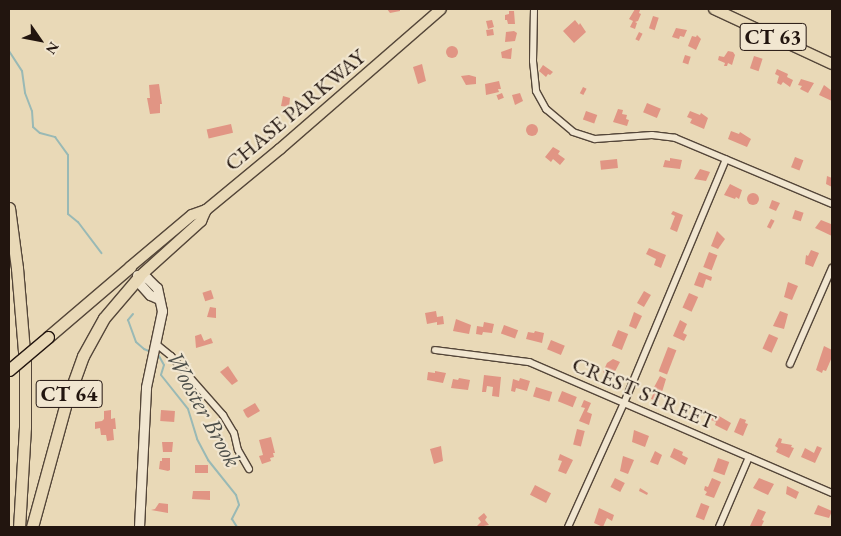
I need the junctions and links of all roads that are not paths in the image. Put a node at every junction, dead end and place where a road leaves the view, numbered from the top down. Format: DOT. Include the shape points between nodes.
graph roads {
  1 [pos="441,9"];
  2 [pos="534,9"];
  3 [pos="714,9"];
  4 [pos="832,64"];
  5 [pos="726,159"];
  6 [pos="832,204"];
  7 [pos="9,208"];
  8 [pos="206,210"];
  9 [pos="130,268"];
  10 [pos="832,268"];
  11 [pos="139,276"];
  12 [pos="154,349"];
  13 [pos="435,350"];
  14 [pos="790,364"];
  15 [pos="9,370"];
  16 [pos="624,403"];
  17 [pos="749,457"];
  18 [pos="250,470"];
  19 [pos="832,493"];
  20 [pos="19,527"];
  21 [pos="32,527"];
  22 [pos="139,527"];
  23 [pos="568,527"];
  24 [pos="719,527"];
  1 -- 8 [label="main road, CHASE PARKWAY / CT 64" via="314,121"];
  2 -- 5 [label="street" via="534,81 546,110 563,125 572,132 595,139 652,135 675,138"];
  3 -- 4 [label="main road, CT 63"];
  5 -- 6 [label="street"];
  5 -- 16 [label="street"];
  7 -- 20 [label="highway" via="25,364"];
  8 -- 9 [label="main road, CHASE PARKWAY / CT 64" via="192,215"];
  8 -- 11 [label="main road, CHASE PARKWAY / CT 64" via="201,221"];
  9 -- 11 [label="main road"];
  9 -- 15 [label="highway, CT 64, bridge"];
  10 -- 14 [label="street"];
  11 -- 12 [label="main road" via="147,278 157,288 162,314"];
  11 -- 21 [label="highway, CT 64" via="104,318 83,356"];
  12 -- 18 [label="street" via="171,356 223,415"];
  12 -- 22 [label="main road" via="146,392"];
  13 -- 16 [label="street, CREST STREET" via="530,362"];
  16 -- 17 [label="street, CREST STREET"];
  16 -- 23 [label="street"];
  17 -- 19 [label="street, CREST STREET"];
  17 -- 24 [label="street"];
}
